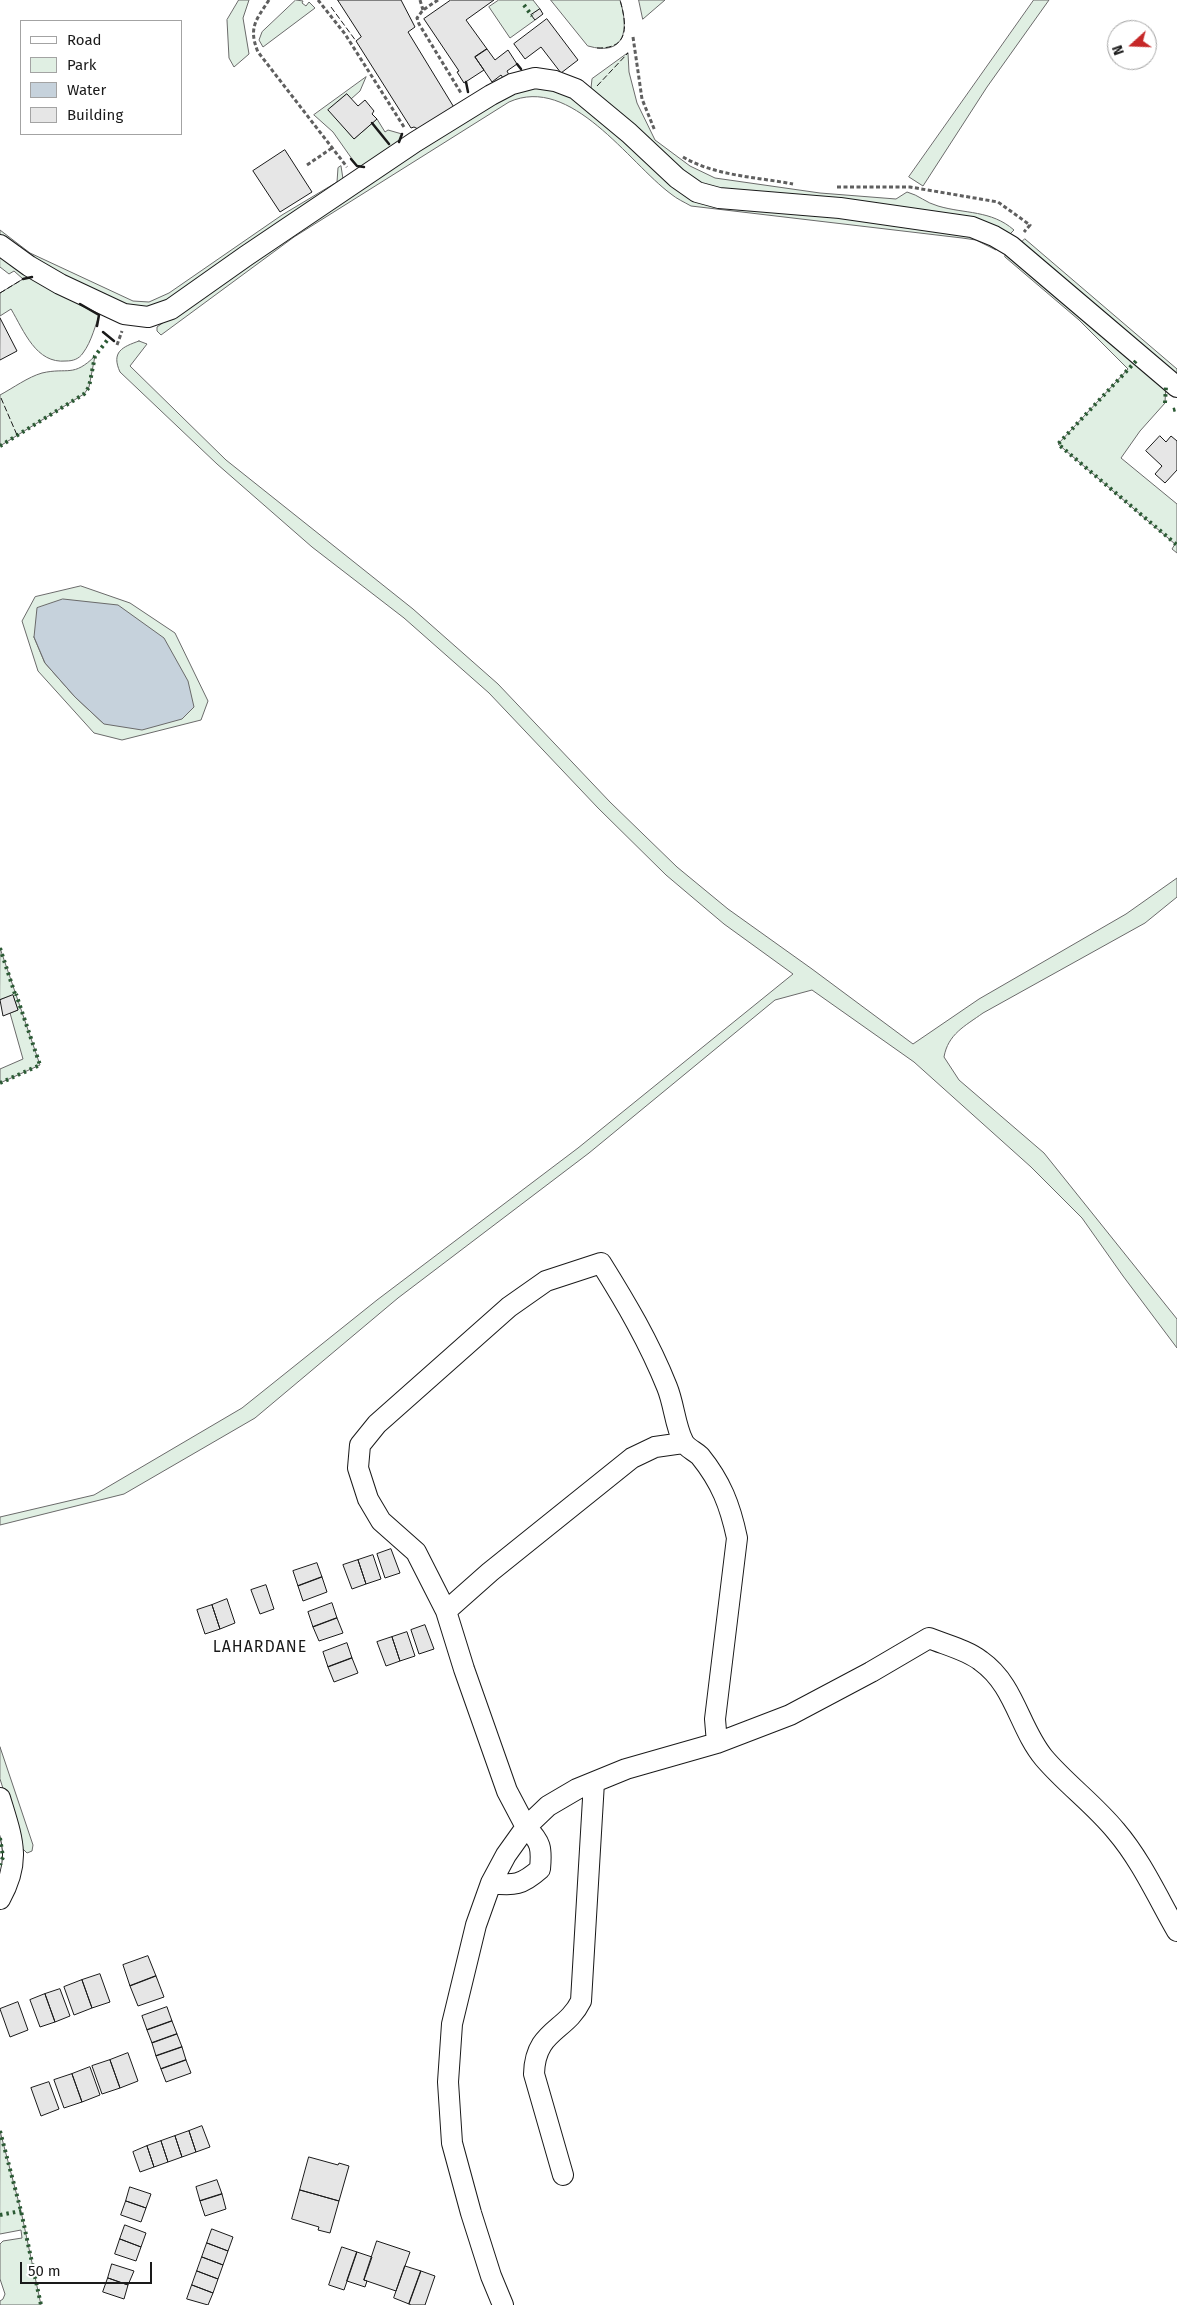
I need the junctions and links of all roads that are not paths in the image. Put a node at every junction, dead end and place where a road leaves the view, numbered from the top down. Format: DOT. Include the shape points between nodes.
graph roads {
  1 [pos="0,245"];
  2 [pos="1177,387"];
  3 [pos="683,1443"];
  4 [pos="446,1610"];
  5 [pos="717,1743"];
  6 [pos="594,1782"];
  7 [pos="0,1798"];
  8 [pos="526,1826"];
  9 [pos="491,1883"];
  10 [pos="0,1899"];
  11 [pos="1177,1931"];
  12 [pos="563,2175"];
  13 [pos="503,2305"];
  1 -- 2 [label="street" via="52,279 124,314 148,317 171,310 414,142 512,84 525,79 544,78 576,89 697,192 719,198 893,215 972,227 994,236 1011,246"];
  3 -- 4 [label="street" via="655,1447 632,1458"];
  3 -- 4 [label="street" via="668,1389 647,1339 601,1263 546,1281 509,1307 377,1424 360,1445 358,1468 368,1499 381,1521 416,1552"];
  3 -- 5 [label="street" via="698,1454 726,1495 737,1538 715,1719"];
  4 -- 8 [label="street" via="507,1791"];
  5 -- 6 [label="street" via="626,1769"];
  5 -- 11 [label="street" via="790,1715 929,1638 980,1659 1000,1678 1034,1745 1117,1832"];
  6 -- 8 [label="street" via="548,1806"];
  6 -- 12 [label="street" via="581,2001 576,2012 545,2038 534,2062 534,2074"];
  7 -- 10 [label="street" via="14,1842 14,1869"];
  8 -- 9 [label="street"];
  8 -- 9 [label="street" via="542,1850 540,1869 526,1881 508,1885"];
  9 -- 13 [label="street" via="476,1925 452,2024 448,2082 452,2143 491,2276"];
}
